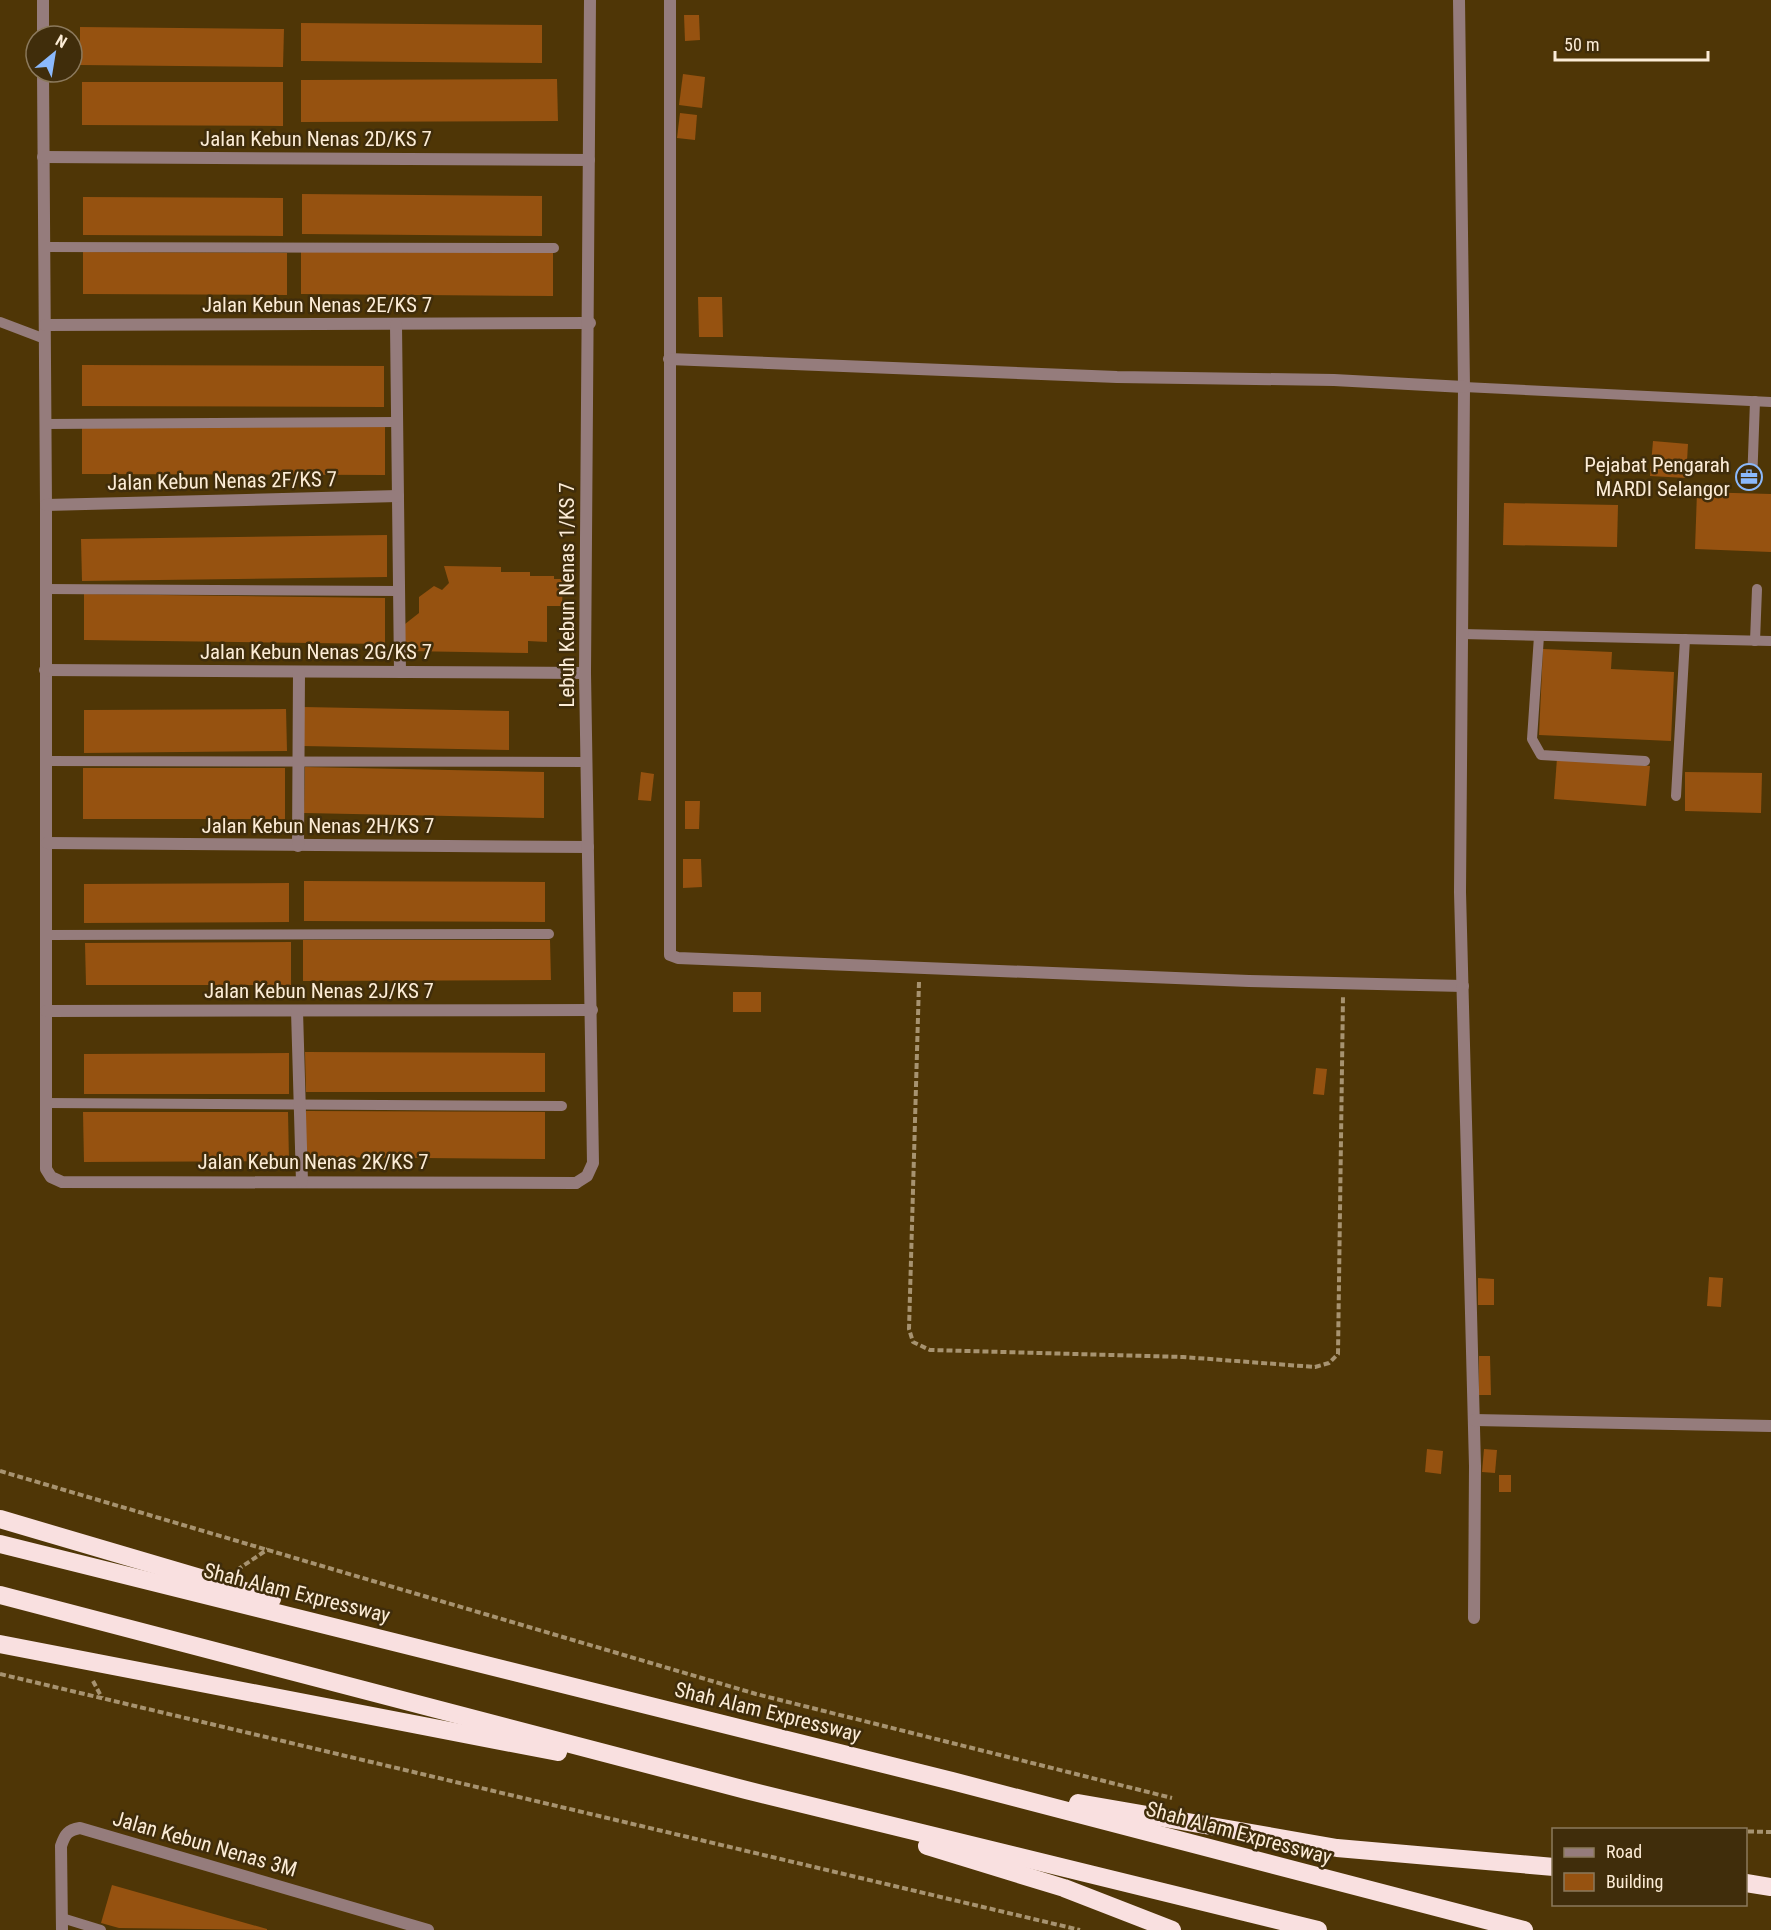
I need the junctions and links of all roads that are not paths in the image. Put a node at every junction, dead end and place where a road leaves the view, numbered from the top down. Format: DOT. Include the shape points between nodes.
graph roads {
  1 [pos="43,0"];
  2 [pos="590,0"];
  3 [pos="670,0"];
  4 [pos="1459,0"];
  5 [pos="43,24"];
  6 [pos="43,84"];
  7 [pos="43,157"];
  8 [pos="589,159"];
  9 [pos="44,247"];
  10 [pos="554,248"];
  11 [pos="0,322"];
  12 [pos="590,323"];
  13 [pos="45,325"];
  14 [pos="396,325"];
  15 [pos="45,339"];
  16 [pos="669,359"];
  17 [pos="1464,387"];
  18 [pos="1755,401"];
  19 [pos="1771,402"];
  20 [pos="397,422"];
  21 [pos="45,424"];
  22 [pos="1752,484"];
  23 [pos="398,496"];
  24 [pos="46,505"];
  25 [pos="45,589"];
  26 [pos="1757,589"];
  27 [pos="399,591"];
  28 [pos="1462,634"];
  29 [pos="1539,636"];
  30 [pos="1685,639"];
  31 [pos="1755,641"];
  32 [pos="1771,641"];
  33 [pos="45,670"];
  34 [pos="299,672"];
  35 [pos="400,672"];
  36 [pos="585,673"];
  37 [pos="46,761"];
  38 [pos="296,761"];
  39 [pos="1645,761"];
  40 [pos="586,762"];
  41 [pos="1676,796"];
  42 [pos="47,843"];
  43 [pos="298,846"];
  44 [pos="588,847"];
  45 [pos="549,934"];
  46 [pos="45,935"];
  47 [pos="1463,986"];
  48 [pos="592,1010"];
  49 [pos="45,1011"];
  50 [pos="297,1011"];
  51 [pos="46,1104"];
  52 [pos="299,1104"];
  53 [pos="562,1106"];
  54 [pos="302,1182"];
  55 [pos="576,1183"];
  56 [pos="1474,1420"];
  57 [pos="1771,1426"];
  58 [pos="0,1519"];
  59 [pos="0,1544"];
  60 [pos="0,1595"];
  61 [pos="1473,1618"];
  62 [pos="405,1643"];
  63 [pos="0,1644"];
  64 [pos="952,1781"];
  65 [pos="746,1790"];
  66 [pos="1552,1867"];
  67 [pos="1747,1883"];
  68 [pos="1771,1887"];
  69 [pos="62,1924"];
  70 [pos="101,1930"];
  71 [pos="428,1930"];
  72 [pos="1172,1930"];
  73 [pos="1318,1930"];
  74 [pos="1524,1930"];
  1 -- 5 [label="street"];
  2 -- 8 [label="street, Lebuh Kebun Nenas 1/KS 7"];
  3 -- 16 [label="street"];
  4 -- 17 [label="street"];
  6 -- 7 [label="street"];
  7 -- 8 [label="street, Jalan Kebun Nenas 2D/KS 7"];
  7 -- 9 [label="street"];
  8 -- 12 [label="street, Lebuh Kebun Nenas 1/KS 7"];
  9 -- 10 [label="lane"];
  9 -- 13 [label="street"];
  11 -- 15 [label="lane"];
  12 -- 14 [label="street, Jalan Kebun Nenas 2E/KS 7"];
  12 -- 36 [label="street, Lebuh Kebun Nenas 1/KS 7"];
  13 -- 14 [label="street, Jalan Kebun Nenas 2E/KS 7"];
  13 -- 15 [label="street"];
  14 -- 20 [label="street"];
  15 -- 21 [label="street"];
  16 -- 17 [label="street"];
  16 -- 47 [label="street" via="668,951 678,958"];
  17 -- 18 [label="lane"];
  17 -- 28 [label="street"];
  18 -- 19 [label="lane"];
  18 -- 22 [label="lane"];
  20 -- 21 [label="lane"];
  20 -- 23 [label="street"];
  21 -- 24 [label="street"];
  23 -- 24 [label="street, Jalan Kebun Nenas 2F/KS 7"];
  23 -- 27 [label="street"];
  24 -- 25 [label="street"];
  25 -- 27 [label="lane"];
  25 -- 33 [label="street"];
  26 -- 31 [label="lane"];
  27 -- 35 [label="street"];
  28 -- 29 [label="lane"];
  28 -- 47 [label="street"];
  29 -- 30 [label="lane"];
  29 -- 39 [label="lane" via="1532,738 1541,755"];
  30 -- 31 [label="lane"];
  30 -- 41 [label="lane"];
  31 -- 32 [label="lane"];
  33 -- 34 [label="street, Jalan Kebun Nenas 2G/KS 7"];
  33 -- 37 [label="street"];
  34 -- 35 [label="street, Jalan Kebun Nenas 2G/KS 7"];
  34 -- 38 [label="street"];
  35 -- 36 [label="street, Jalan Kebun Nenas 2G/KS 7"];
  36 -- 40 [label="street, Lebuh Kebun Nenas 1/KS 7"];
  37 -- 38 [label="lane"];
  37 -- 42 [label="street"];
  38 -- 40 [label="lane"];
  38 -- 43 [label="street"];
  40 -- 44 [label="street, Lebuh Kebun Nenas 1/KS 7"];
  42 -- 43 [label="street, Jalan Kebun Nenas 2H/KS 7"];
  42 -- 46 [label="street"];
  43 -- 44 [label="street, Jalan Kebun Nenas 2H/KS 7"];
  44 -- 48 [label="street, Lebuh Kebun Nenas 1/KS 7"];
  45 -- 46 [label="lane"];
  46 -- 49 [label="street"];
  47 -- 56 [label="street"];
  48 -- 50 [label="street, Jalan Kebun Nenas 2J/KS 7"];
  48 -- 55 [label="street, Lebuh Kebun Nenas 1/KS 7" via="593,1162 587,1176"];
  49 -- 50 [label="street, Jalan Kebun Nenas 2J/KS 7"];
  49 -- 51 [label="street"];
  50 -- 52 [label="street"];
  51 -- 52 [label="lane"];
  51 -- 54 [label="street, Jalan Kebun Nenas 2K/KS 7" via="46,1169 51,1177 62,1182"];
  52 -- 53 [label="lane"];
  52 -- 54 [label="street"];
  54 -- 55 [label="street, Jalan Kebun Nenas 2K/KS 7"];
  56 -- 57 [label="street"];
  56 -- 61 [label="street"];
  58 -- 62 [label="highway" via="219,1582"];
  59 -- 62 [label="highway, Shah Alam Expressway"];
  60 -- 65 [label="highway"];
  62 -- 64 [label="highway, Shah Alam Expressway"];
  63 -- 65 [label="highway"];
  64 -- 66 [label="highway" via="1336,1848"];
  64 -- 74 [label="highway, Shah Alam Expressway"];
  65 -- 72 [label="highway" via="1064,1888"];
  65 -- 73 [label="highway"];
  67 -- 68 [label="highway"];
  69 -- 70 [label="lane"];
  69 -- 71 [label="street, Jalan Kebun Nenas 3M" via="62,1846 65,1835 80,1828"];
}
